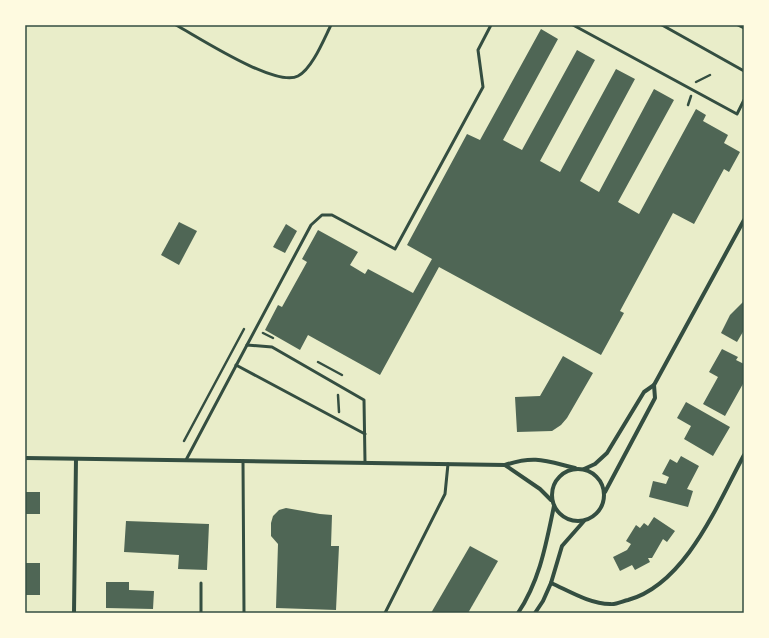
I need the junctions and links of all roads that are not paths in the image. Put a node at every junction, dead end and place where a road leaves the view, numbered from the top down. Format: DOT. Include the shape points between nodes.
graph roads {
  1 [pos="176,25"];
  2 [pos="331,25"];
  3 [pos="491,25"];
  4 [pos="574,25"];
  5 [pos="662,25"];
  6 [pos="738,25"];
  7 [pos="744,28"];
  8 [pos="744,66"];
  9 [pos="743,71"];
  10 [pos="744,100"];
  11 [pos="744,220"];
  12 [pos="247,345"];
  13 [pos="236,365"];
  14 [pos="654,385"];
  15 [pos="365,434"];
  16 [pos="744,454"];
  17 [pos="25,458"];
  18 [pos="76,459"];
  19 [pos="186,460"];
  20 [pos="243,461"];
  21 [pos="365,462"];
  22 [pos="448,464"];
  23 [pos="505,465"];
  24 [pos="575,468"];
  25 [pos="584,469"];
  26 [pos="604,493"];
  27 [pos="551,500"];
  28 [pos="554,506"];
  29 [pos="584,521"];
  30 [pos="201,583"];
  31 [pos="551,583"];
  32 [pos="74,613"];
  33 [pos="201,613"];
  34 [pos="244,613"];
  35 [pos="385,613"];
  36 [pos="518,613"];
  37 [pos="535,613"];
  1 -- 2 [label="lane" via="263,73 284,79 297,77 308,69"];
  3 -- 12 [label="lane" via="478,50 484,87 395,249 332,215 322,215 311,225"];
  4 -- 10 [label="lane" via="737,114"];
  5 -- 9 [label="lane"];
  6 -- 7 [label="lane"];
  8 -- 9 [label="lane"];
  11 -- 14 [label="street"];
  12 -- 13 [label="lane"];
  12 -- 15 [label="lane" via="272,347 364,400"];
  13 -- 15 [label="lane"];
  13 -- 19 [label="lane"];
  14 -- 25 [label="street" via="644,392 607,453"];
  14 -- 26 [label="street" via="655,398"];
  15 -- 21 [label="lane"];
  16 -- 31 [label="street" via="697,542 666,579 640,597 611,604 590,600"];
  17 -- 18 [label="street"];
  18 -- 19 [label="street"];
  18 -- 32 [label="street"];
  19 -- 20 [label="street"];
  20 -- 21 [label="street"];
  20 -- 34 [label="lane"];
  21 -- 22 [label="street"];
  22 -- 23 [label="street"];
  22 -- 35 [label="lane" via="444,494"];
  23 -- 24 [label="street" via="523,459 538,459"];
  23 -- 27 [label="street" via="540,489"];
  24 -- 25 [label="street"];
  24 -- 27 [label="street" via="558,477 553,484"];
  25 -- 26 [label="street" via="600,481"];
  26 -- 29 [label="street" via="602,505 597,512"];
  27 -- 28 [label="street"];
  28 -- 29 [label="street" via="563,517 572,521"];
  28 -- 36 [label="street" via="541,566 528,599"];
  29 -- 31 [label="street" via="562,546"];
  30 -- 33 [label="lane"];
  31 -- 37 [label="street"];
}
